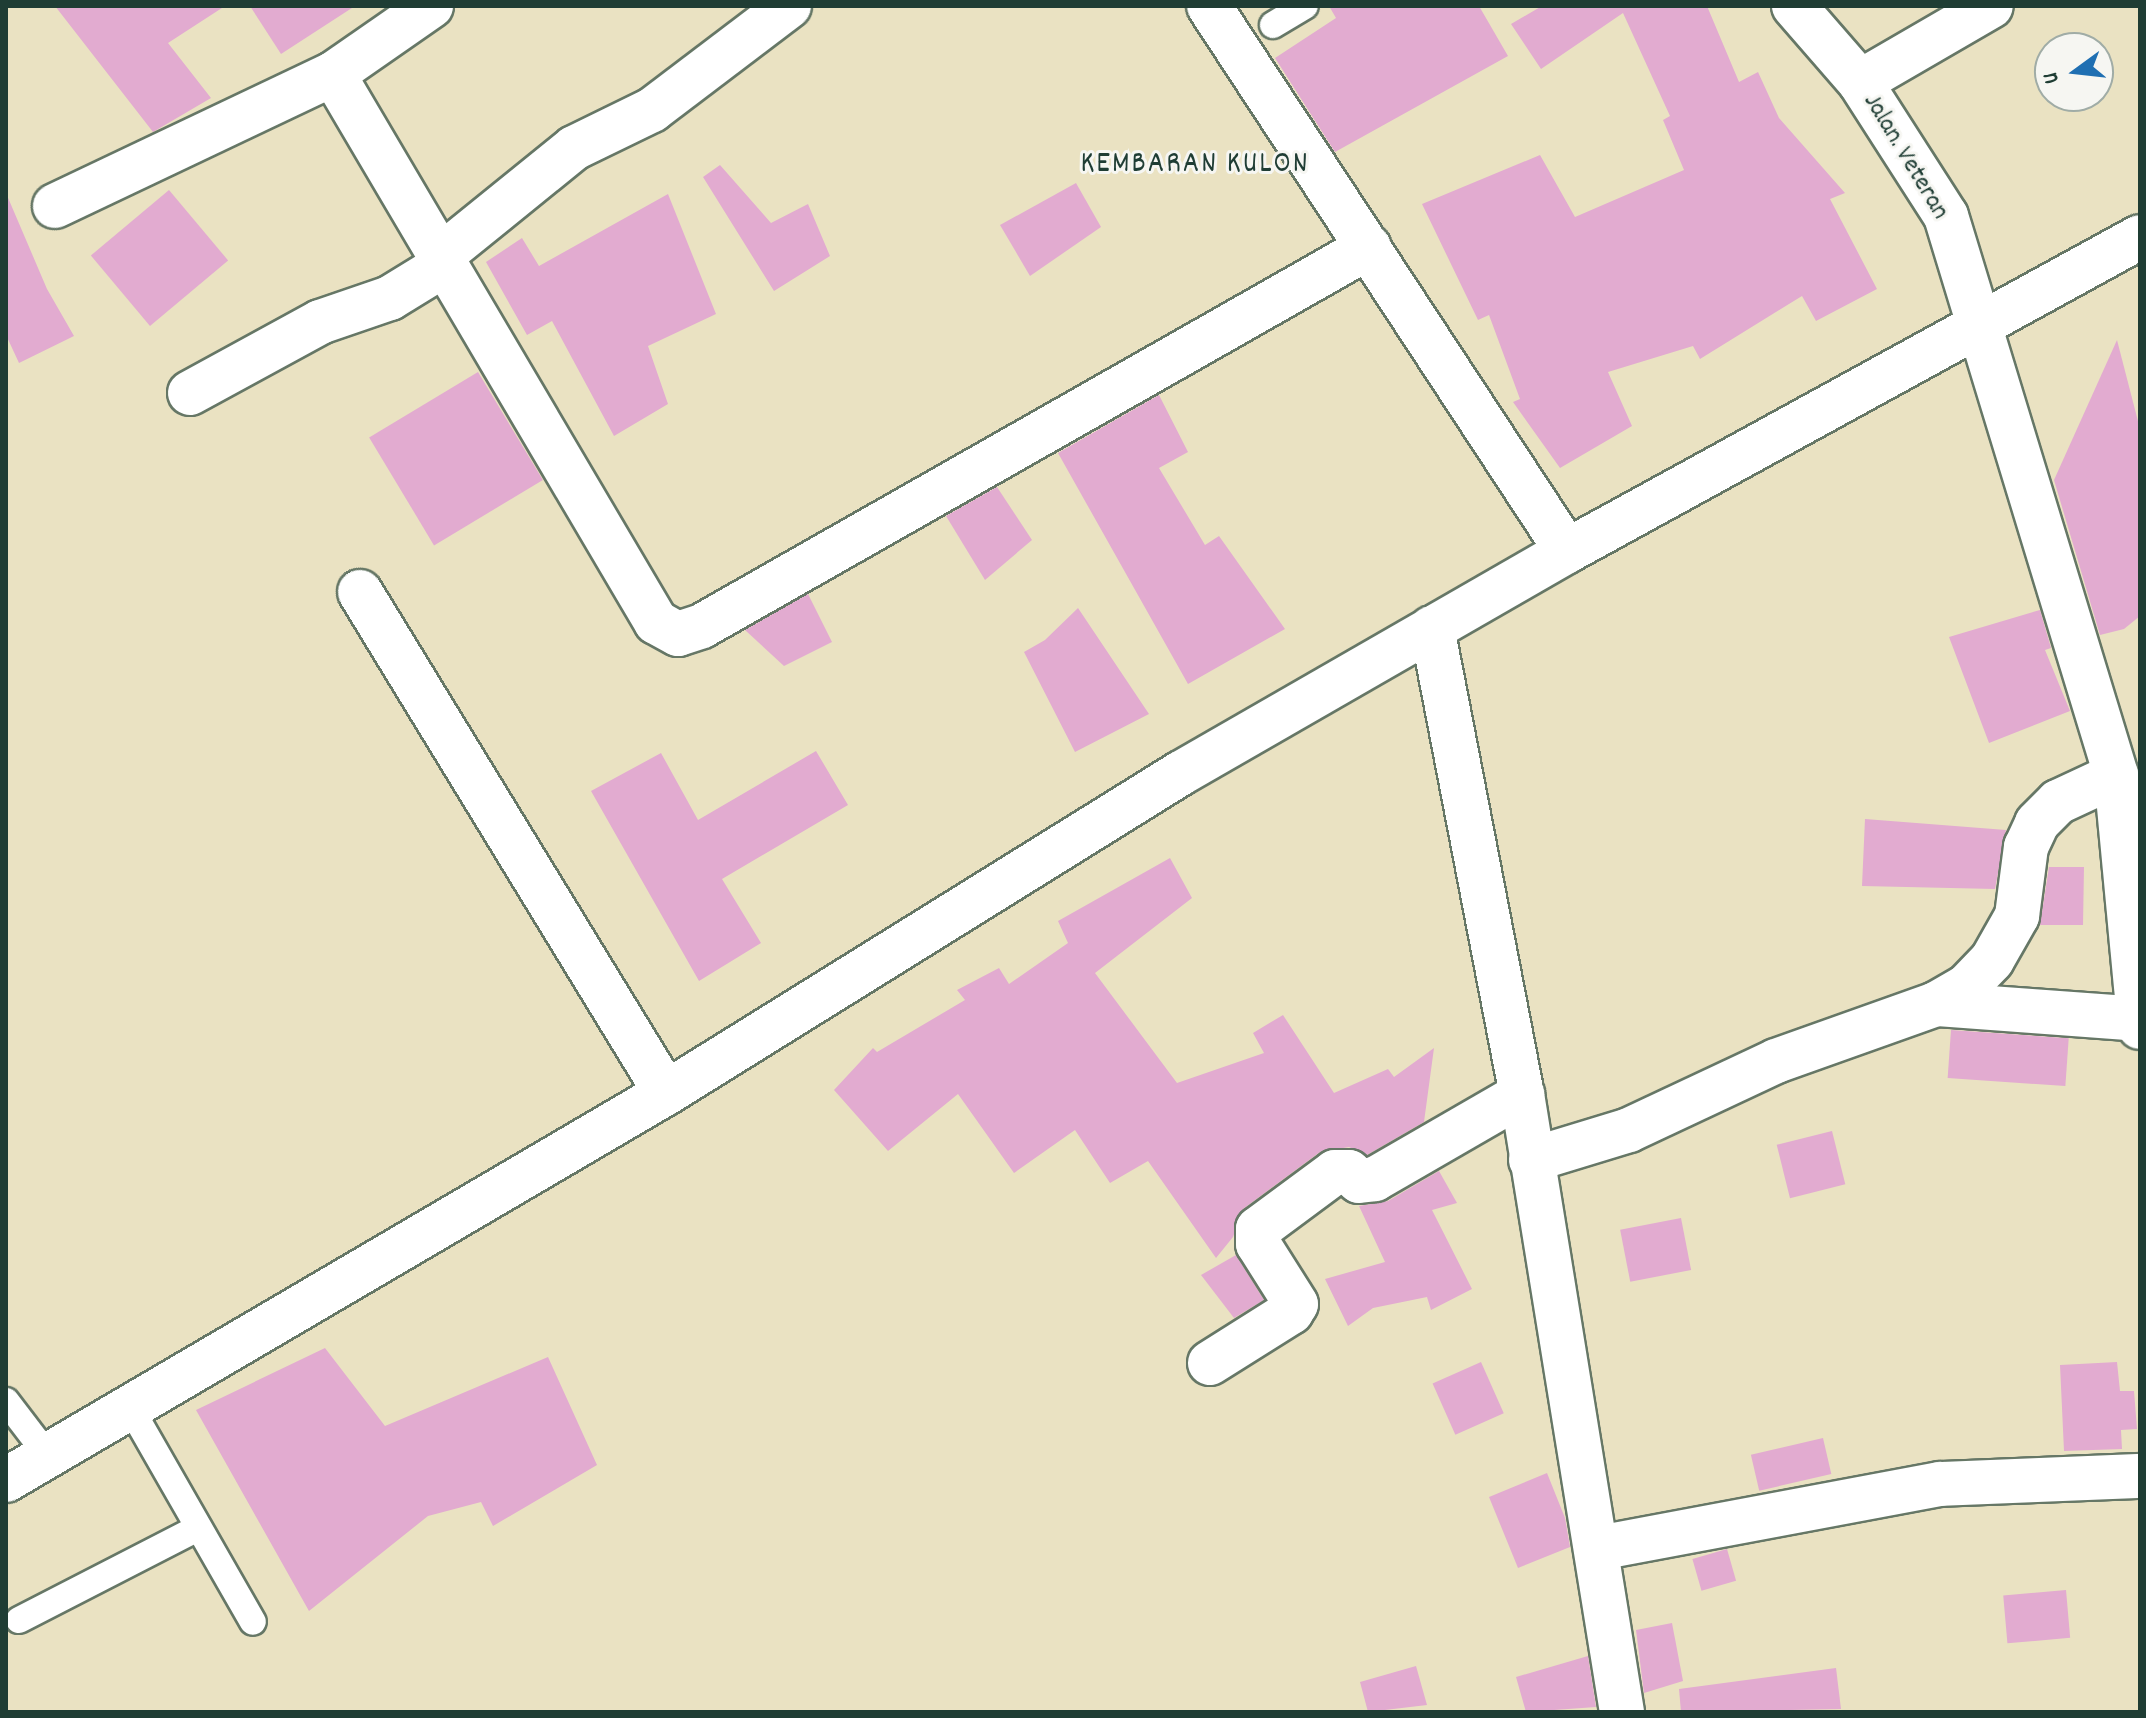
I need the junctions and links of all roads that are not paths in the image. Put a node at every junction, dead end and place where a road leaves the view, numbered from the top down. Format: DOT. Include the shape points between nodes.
graph roads {
  1 [pos="431,6"];
  2 [pos="789,6"];
  3 [pos="1209,6"];
  4 [pos="1305,6"];
  5 [pos="1794,6"];
  6 [pos="1991,6"];
  7 [pos="1273,25"];
  8 [pos="333,74"];
  9 [pos="1860,82"];
  10 [pos="55,206"];
  11 [pos="2140,237"];
  12 [pos="1369,247"];
  13 [pos="444,259"];
  14 [pos="1976,329"];
  15 [pos="190,393"];
  16 [pos="1567,551"];
  17 [pos="360,592"];
  18 [pos="1432,628"];
  19 [pos="2116,775"];
  20 [pos="1936,1004"];
  21 [pos="2139,1019"];
  22 [pos="2140,1027"];
  23 [pos="666,1093"];
  24 [pos="1522,1094"];
  25 [pos="1531,1160"];
  26 [pos="1210,1363"];
  27 [pos="6,1401"];
  28 [pos="131,1409"];
  29 [pos="48,1456"];
  30 [pos="2140,1476"];
  31 [pos="6,1480"];
  32 [pos="196,1529"];
  33 [pos="1598,1548"];
  34 [pos="19,1620"];
  35 [pos="253,1622"];
  36 [pos="1622,1712"];
  1 -- 8 [label="street"];
  2 -- 13 [label="street" via="652,110 574,148"];
  3 -- 12 [label="street"];
  4 -- 7 [label="lane"];
  5 -- 9 [label="street, Jalan. Veteran"];
  6 -- 9 [label="street"];
  8 -- 10 [label="street"];
  8 -- 13 [label="street"];
  9 -- 14 [label="street, Jalan. Veteran" via="1946,216"];
  11 -- 14 [label="street"];
  12 -- 13 [label="street" via="702,626 678,634 656,622"];
  12 -- 16 [label="street"];
  13 -- 15 [label="street" via="390,298 320,322"];
  14 -- 16 [label="street"];
  14 -- 19 [label="street, Jalan. Veteran"];
  16 -- 18 [label="street"];
  17 -- 23 [label="street"];
  18 -- 23 [label="street" via="1181,773"];
  18 -- 24 [label="street"];
  19 -- 20 [label="street" via="2058,802 2037,823 2026,847 2017,916 1992,960 1966,987"];
  19 -- 21 [label="street, Jalan. Veteran"];
  20 -- 21 [label="street"];
  20 -- 25 [label="street" via="1776,1061 1629,1130"];
  21 -- 22 [label="street, Jalan. Veteran"];
  23 -- 28 [label="street"];
  24 -- 25 [label="street"];
  24 -- 26 [label="street" via="1375,1179 1359,1181 1349,1172 1335,1172 1258,1229 1258,1244 1296,1304"];
  25 -- 33 [label="street"];
  27 -- 29 [label="lane"];
  28 -- 29 [label="street"];
  28 -- 32 [label="lane"];
  29 -- 31 [label="street"];
  30 -- 33 [label="street" via="1940,1484"];
  32 -- 34 [label="lane"];
  32 -- 35 [label="lane"];
  33 -- 36 [label="street"];
}
